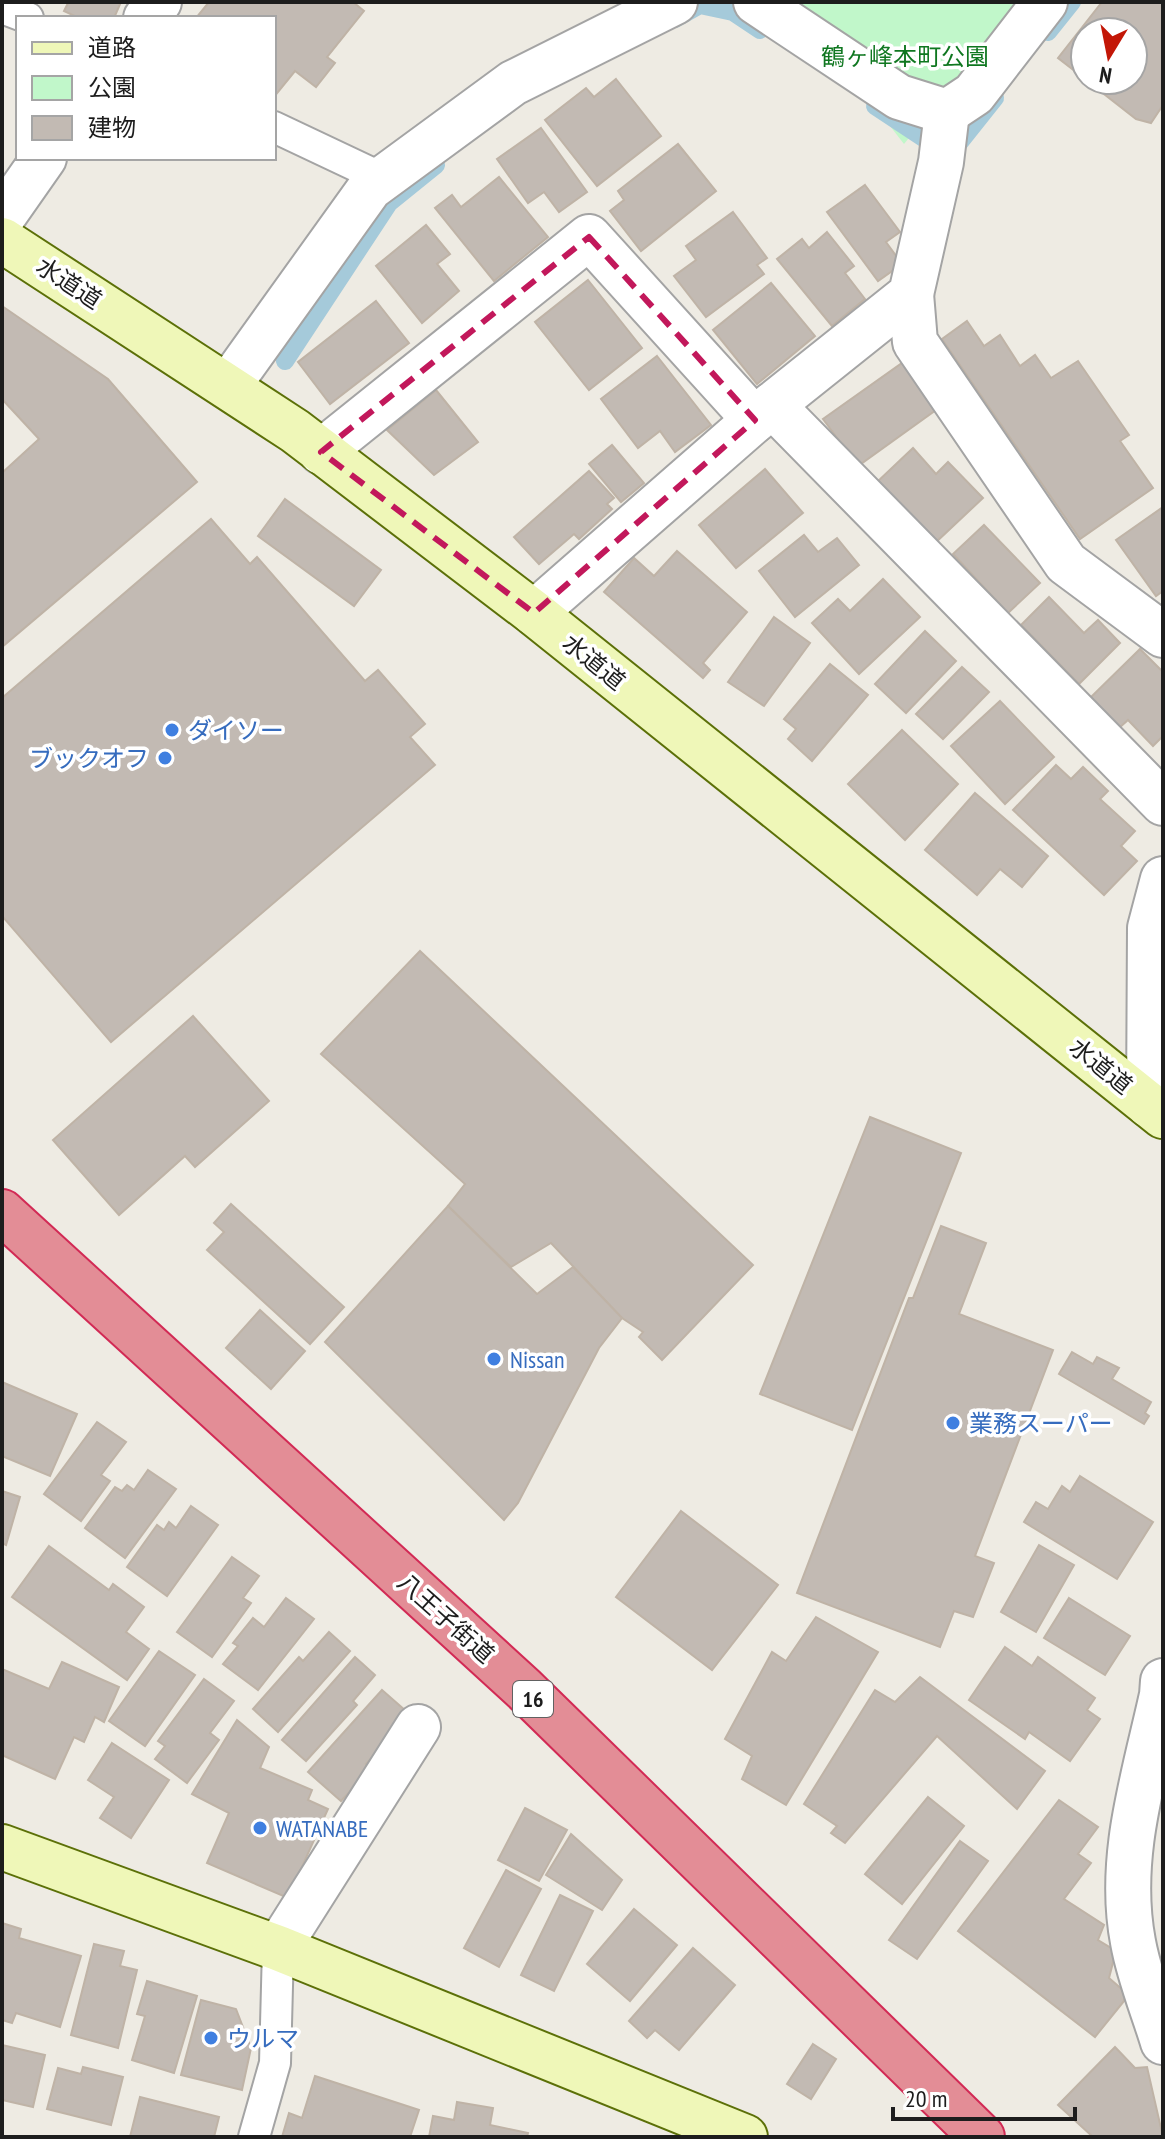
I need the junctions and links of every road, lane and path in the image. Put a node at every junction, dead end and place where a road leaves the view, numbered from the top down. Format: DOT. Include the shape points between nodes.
graph roads {
  1 [pos="675,2"];
  2 [pos="756,2"];
  3 [pos="1045,2"];
  4 [pos="2,8"];
  5 [pos="23,16"];
  6 [pos="276,128"];
  7 [pos="944,134"];
  8 [pos="43,160"];
  9 [pos="384,179"];
  10 [pos="2,218"];
  11 [pos="2,240"];
  12 [pos="911,294"];
  13 [pos="228,386"];
  14 [pos="764,412"];
  15 [pos="321,452"];
  16 [pos="534,613"];
  17 [pos="1163,635"];
  18 [pos="1163,803"];
  19 [pos="1163,879"];
  20 [pos="1156,1110"];
  21 [pos="2,1212"];
  22 [pos="1163,1681"];
  23 [pos="418,1727"];
  24 [pos="2,1847"];
  25 [pos="278,1948"];
  26 [pos="1163,2042"];
  27 [pos="254,2137"];
  28 [pos="745,2137"];
  29 [pos="982,2137"];
  1 -- 9 [label="street" via="513,83"];
  2 -- 7 [label="street" via="899,97"];
  3 -- 7 [label="street"];
  4 -- 5 [label="lane"];
  6 -- 9 [label="lane"];
  7 -- 12 [label="street"];
  8 -- 10 [label="street"];
  9 -- 13 [label="street" via="370,188"];
  11 -- 13 [label="street, 水道道"];
  12 -- 14 [label="street"];
  12 -- 17 [label="street" via="915,342 1066,563"];
  13 -- 15 [label="street, 水道道"];
  14 -- 15 [label="street" via="589,237"];
  14 -- 16 [label="street"];
  14 -- 18 [label="street"];
  15 -- 16 [label="street, 水道道"];
  16 -- 20 [label="street, 水道道"];
  19 -- 20 [label="street" via="1150,928"];
  21 -- 29 [label="highway, 八王子街道 / 16" via="523,1688"];
  22 -- 26 [label="street" via="1130,1838 1127,1889 1133,1944"];
  23 -- 25 [label="street"];
  24 -- 25 [label="street"];
  25 -- 27 [label="lane" via="275,2063"];
  25 -- 28 [label="street"];
}
